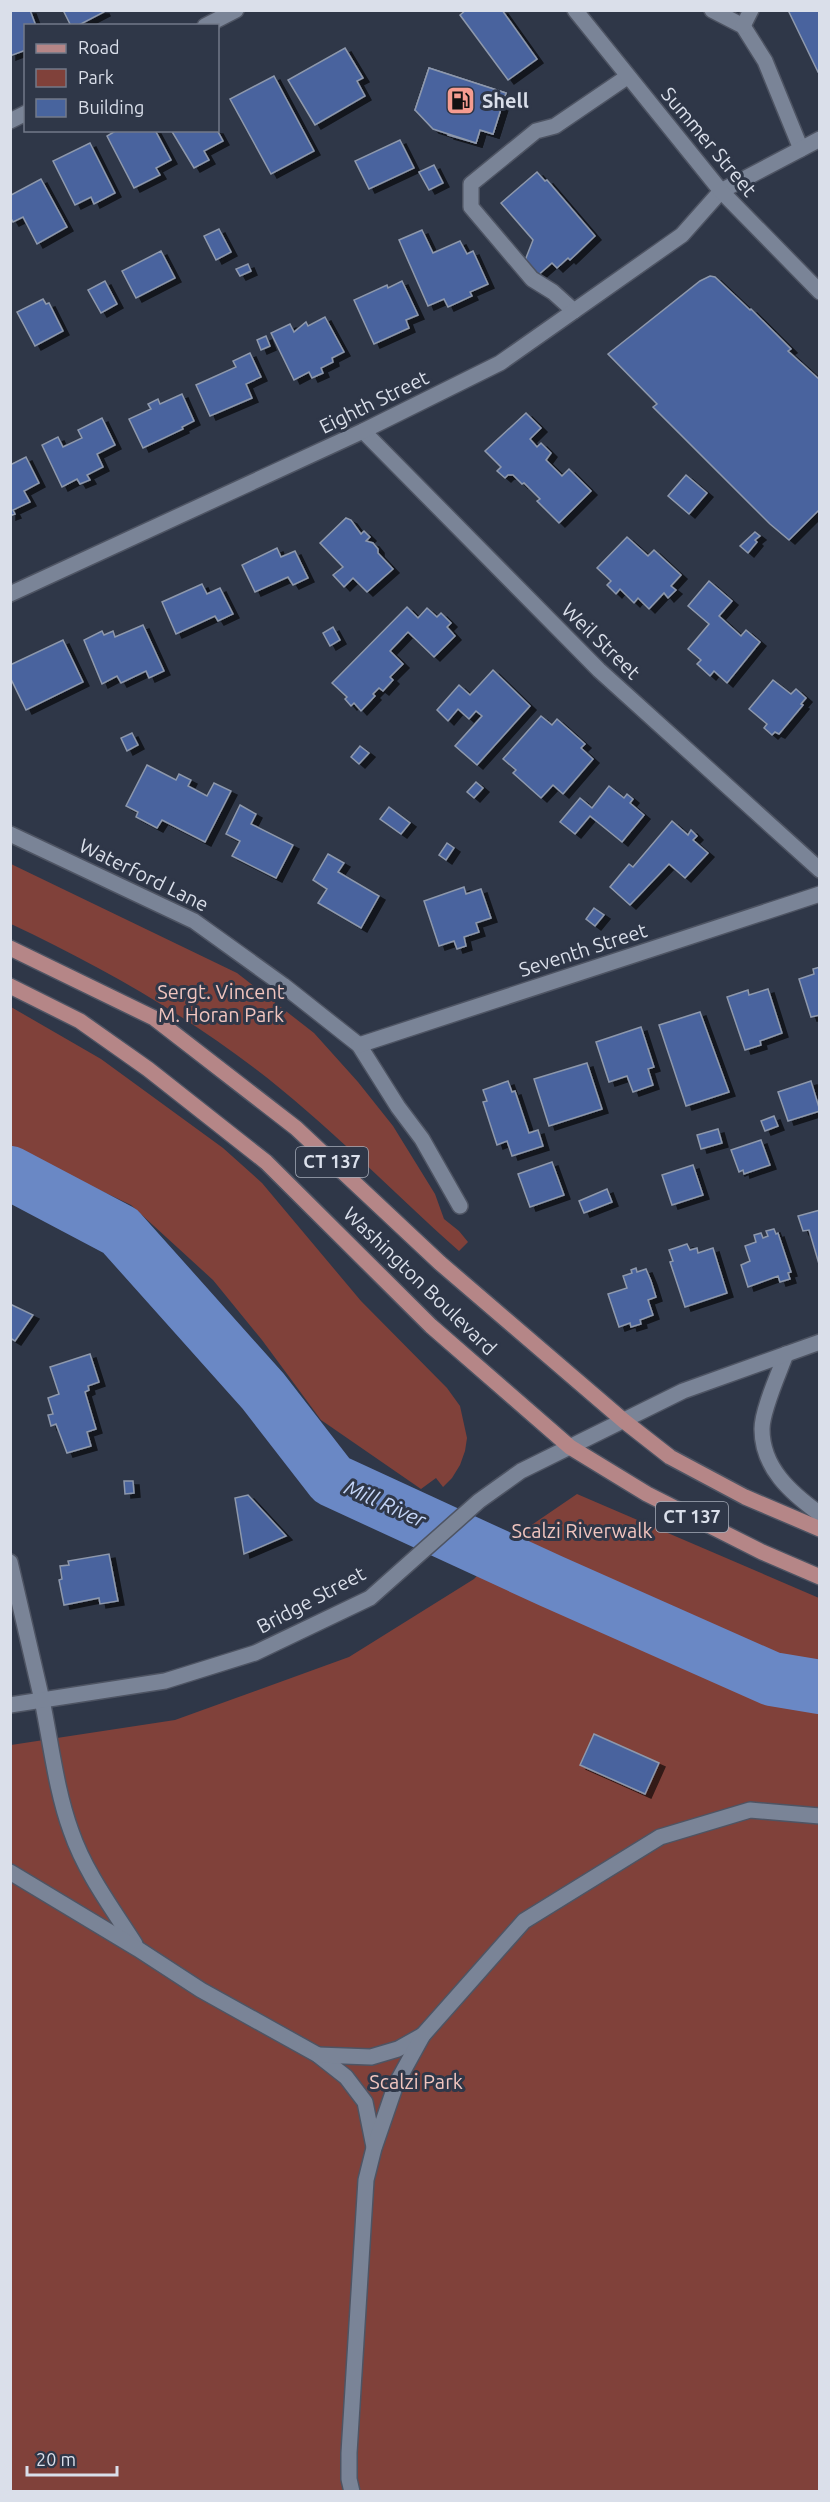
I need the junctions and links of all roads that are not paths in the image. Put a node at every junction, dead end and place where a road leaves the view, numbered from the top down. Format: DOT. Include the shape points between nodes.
graph roads {
  1 [pos="236,10"];
  2 [pos="575,10"];
  3 [pos="712,10"];
  4 [pos="751,10"];
  5 [pos="209,24"];
  6 [pos="742,26"];
  7 [pos="627,77"];
  8 [pos="24,114"];
  9 [pos="10,121"];
  10 [pos="819,139"];
  11 [pos="801,149"];
  12 [pos="721,191"];
  13 [pos="819,292"];
  14 [pos="574,311"];
  15 [pos="363,431"];
  16 [pos="10,594"];
  17 [pos="10,834"];
  18 [pos="819,870"];
  19 [pos="819,894"];
  20 [pos="10,948"];
  21 [pos="10,987"];
  22 [pos="359,1045"];
  23 [pos="460,1206"];
  24 [pos="819,1342"];
  25 [pos="786,1354"];
  26 [pos="624,1421"];
  27 [pos="570,1447"];
  28 [pos="819,1514"];
  29 [pos="819,1529"];
  30 [pos="10,1562"];
  31 [pos="819,1577"];
  32 [pos="42,1700"];
  33 [pos="10,1705"];
  34 [pos="819,1816"];
  35 [pos="10,1872"];
  36 [pos="138,1949"];
  37 [pos="423,2035"];
  38 [pos="318,2055"];
  39 [pos="374,2148"];
  40 [pos="352,2492"];
  1 -- 5 [label="street"];
  2 -- 7 [label="street, Summer Street"];
  3 -- 6 [label="street"];
  4 -- 6 [label="street"];
  6 -- 11 [label="street" via="765,61"];
  7 -- 12 [label="street, Summer Street"];
  7 -- 14 [label="street" via="555,126 536,131 471,184 471,207 532,279"];
  8 -- 9 [label="street"];
  10 -- 11 [label="street"];
  11 -- 12 [label="street"];
  12 -- 13 [label="street, Summer Street"];
  12 -- 14 [label="street, Eighth Street" via="682,235"];
  14 -- 15 [label="street, Eighth Street" via="500,363"];
  15 -- 16 [label="street, Eighth Street"];
  15 -- 18 [label="street, Weil Street" via="599,670"];
  17 -- 22 [label="street, Waterford Lane" via="194,921"];
  19 -- 22 [label="street, Seventh Street"];
  20 -- 26 [label="main road, Washington Boulevard / CT 137" via="154,1018 296,1128 440,1263"];
  21 -- 27 [label="main road, Washington Boulevard / CT 137" via="90,1028 266,1162 431,1326"];
  22 -- 23 [label="street, Waterford Lane" via="422,1139"];
  24 -- 25 [label="street, Bridge Street"];
  25 -- 26 [label="street, Bridge Street" via="683,1391"];
  25 -- 28 [label="street" via="762,1429 768,1462 793,1494"];
  26 -- 27 [label="street, Bridge Street"];
  26 -- 29 [label="main road, Washington Boulevard / CT 137" via="670,1457 745,1497"];
  27 -- 31 [label="main road, Washington Boulevard / CT 137" via="647,1494"];
  27 -- 32 [label="street, Bridge Street" via="521,1471 479,1501 370,1598 255,1653 165,1681"];
  30 -- 32 [label="street"];
  32 -- 33 [label="street, Bridge Street"];
  32 -- 36 [label="street" via="71,1832 99,1890"];
  34 -- 37 [label="street" via="750,1810 660,1837 524,1921"];
  35 -- 36 [label="street"];
  36 -- 38 [label="street" via="201,1990"];
  37 -- 38 [label="street" via="398,2049 371,2057"];
  37 -- 39 [label="street" via="396,2084"];
  38 -- 39 [label="street" via="346,2077 365,2102"];
  39 -- 40 [label="street" via="366,2181 357,2301 349,2453"];
}
